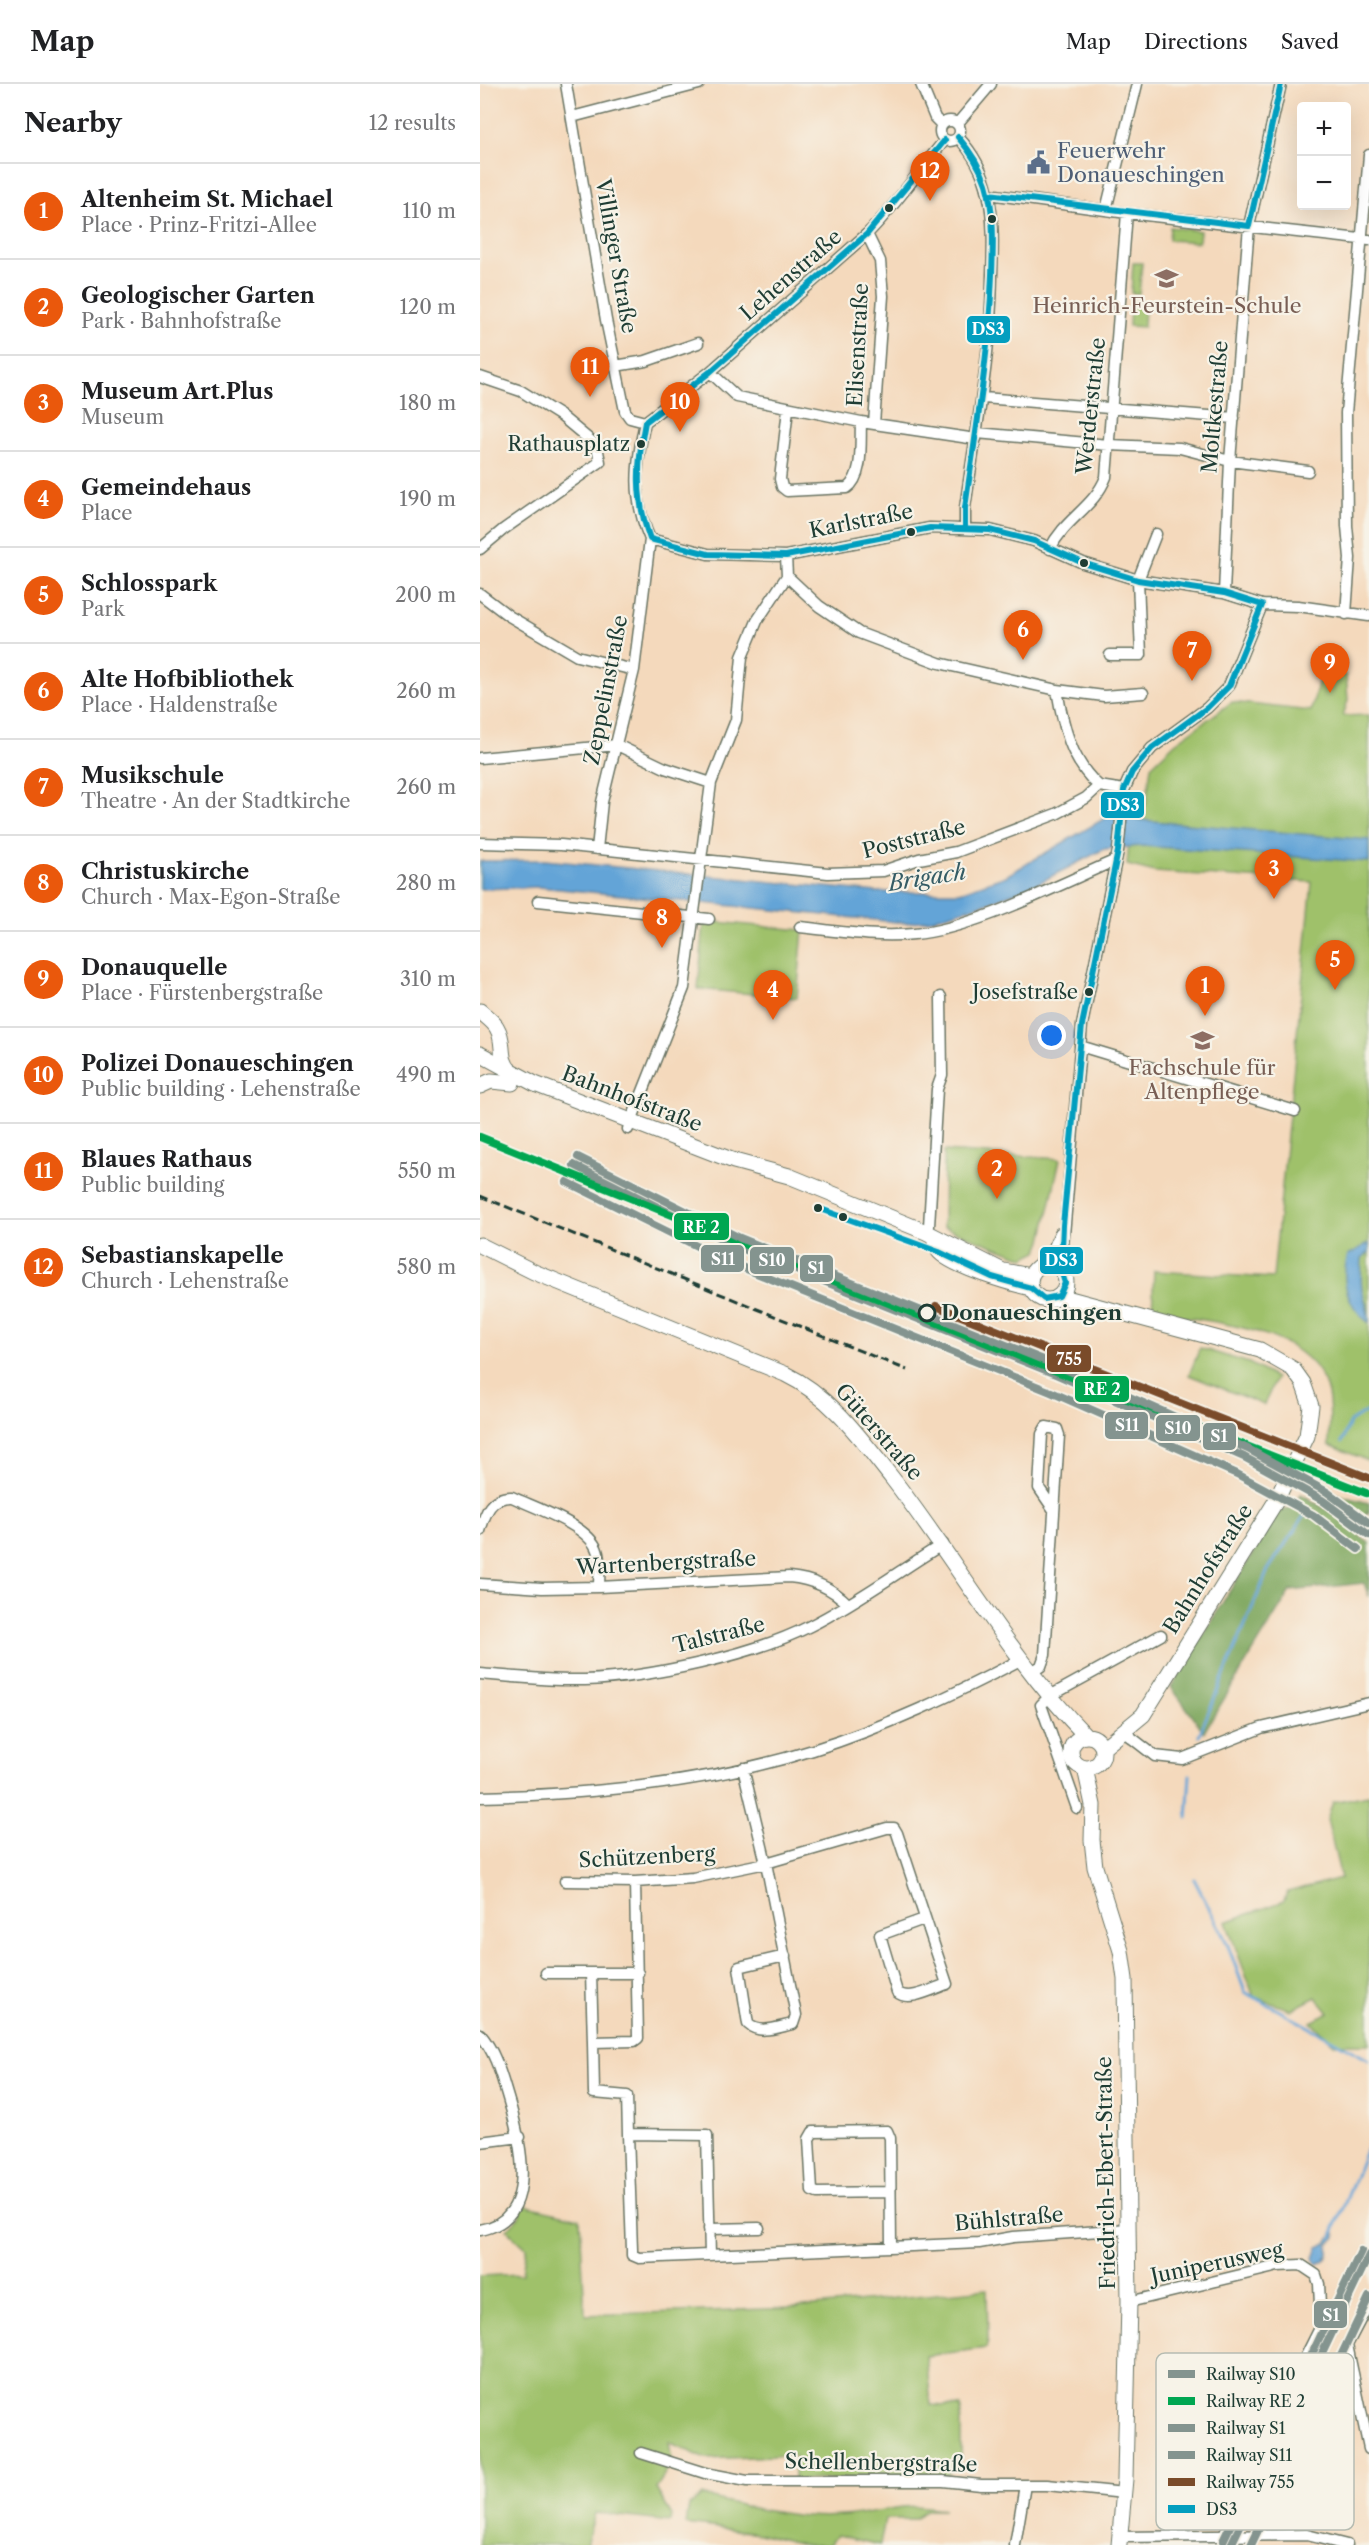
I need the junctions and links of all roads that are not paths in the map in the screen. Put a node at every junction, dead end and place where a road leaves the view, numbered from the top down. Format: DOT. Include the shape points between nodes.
graph roads {
  1 [pos="566,84"];
  2 [pos="699,84"];
  3 [pos="921,84"];
  4 [pos="991,84"];
  5 [pos="1137,84"];
  6 [pos="1281,84"];
  7 [pos="674,87"];
  8 [pos="572,117"];
  9 [pos="957,124"];
  10 [pos="942,125"];
  11 [pos="958,137"];
  12 [pos="945,140"];
  13 [pos="1369,155"];
  14 [pos="989,194"];
  15 [pos="1106,210"];
  16 [pos="1127,213"];
  17 [pos="1249,226"];
  18 [pos="867,234"];
  19 [pos="1364,240"];
  20 [pos="698,343"];
  21 [pos="615,366"];
  22 [pos="710,372"];
  23 [pos="480,377"];
  24 [pos="983,398"];
  25 [pos="788,409"];
  26 [pos="1113,411"];
  27 [pos="1234,418"];
  28 [pos="645,422"];
  29 [pos="861,422"];
  30 [pos="874,424"];
  31 [pos="976,436"];
  32 [pos="1109,445"];
  33 [pos="1230,460"];
  34 [pos="1308,471"];
  35 [pos="965,529"];
  36 [pos="1156,534"];
  37 [pos="650,539"];
  38 [pos="480,549"];
  39 [pos="1050,549"];
  40 [pos="786,556"];
  41 [pos="786,576"];
  42 [pos="1138,580"];
  43 [pos="1224,593"];
  44 [pos="480,594"];
  45 [pos="1262,605"];
  46 [pos="1346,614"];
  47 [pos="1369,616"];
  48 [pos="1110,655"];
  49 [pos="634,670"];
  50 [pos="1057,690"];
  51 [pos="1143,693"];
  52 [pos="617,745"];
  53 [pos="480,758"];
  54 [pos="711,783"];
  55 [pos="1100,786"];
  56 [pos="1124,790"];
  57 [pos="480,843"];
  58 [pos="597,849"];
  59 [pos="1117,856"];
  60 [pos="700,859"];
  61 [pos="538,901"];
  62 [pos="694,913"];
  63 [pos="709,919"];
  64 [pos="800,927"];
  65 [pos="941,997"];
  66 [pos="480,1011"];
  67 [pos="493,1023"];
  68 [pos="1080,1046"];
  69 [pos="480,1054"];
  70 [pos="480,1062"];
  71 [pos="511,1078"];
  72 [pos="480,1086"];
  73 [pos="1295,1111"];
  74 [pos="630,1125"];
  75 [pos="930,1234"];
  76 [pos="480,1245"];
  77 [pos="1058,1279"];
  78 [pos="1031,1282"];
  79 [pos="1054,1510"];
  80 [pos="480,1531"];
  81 [pos="943,1544"];
  82 [pos="480,1584"];
  83 [pos="599,1587"];
  84 [pos="848,1604"];
  85 [pos="1161,1635"];
  86 [pos="1022,1659"];
  87 [pos="1032,1672"];
  88 [pos="480,1674"];
  89 [pos="1050,1696"];
  90 [pos="1369,1703"];
  91 [pos="1124,1732"];
  92 [pos="1090,1741"];
  93 [pos="1092,1766"];
  94 [pos="743,1768"];
  95 [pos="480,1797"];
  96 [pos="1077,1808"];
  97 [pos="766,1863"];
  98 [pos="565,1881"];
  99 [pos="635,1882"];
  100 [pos="924,1919"];
  101 [pos="785,1956"];
  102 [pos="546,1973"];
  103 [pos="591,1973"];
  104 [pos="638,1973"];
  105 [pos="480,2034"];
  106 [pos="593,2042"];
  107 [pos="628,2134"];
  108 [pos="520,2137"];
  109 [pos="480,2142"];
  110 [pos="890,2192"];
  111 [pos="759,2228"];
  112 [pos="709,2229"];
  113 [pos="1129,2229"];
  114 [pos="480,2230"];
  115 [pos="891,2247"];
  116 [pos="710,2255"];
  117 [pos="1129,2302"];
  118 [pos="1369,2303"];
  119 [pos="1308,2353"];
  120 [pos="1349,2353"];
  121 [pos="1354,2378"];
  122 [pos="1369,2449"];
  123 [pos="641,2453"];
  124 [pos="1025,2485"];
  125 [pos="1124,2493"];
  126 [pos="1227,2530"];
  127 [pos="1224,2536"];
  128 [pos="1255,2540"];
  129 [pos="1120,2541"];
  130 [pos="1015,2545"];
  131 [pos="1347,2545"];
  1 -- 8 [label="street, Villinger Straße"];
  2 -- 7 [label="street"];
  3 -- 10 [label="street" via="934,118"];
  4 -- 9 [label="street"];
  5 -- 15 [label="street"];
  6 -- 17 [label="street, Moltkestraße"];
  7 -- 8 [label="street"];
  8 -- 21 [label="street, Villinger Straße"];
  9 -- 10 [label="street" via="949,121"];
  9 -- 11 [label="street"];
  10 -- 12 [label="street" via="940,133"];
  11 -- 12 [label="street"];
  11 -- 14 [label="street" via="977,161"];
  12 -- 18 [label="street, Lehenstraße" via="891,210"];
  13 -- 19 [label="street"];
  14 -- 15 [label="street"];
  14 -- 24 [label="street" via="992,300"];
  15 -- 16 [label="street"];
  16 -- 17 [label="street"];
  16 -- 26 [label="street, Werderstraße"];
  17 -- 19 [label="street"];
  17 -- 27 [label="street, Moltkestraße"];
  18 -- 22 [label="street, Lehenstraße"];
  18 -- 30 [label="street, Elisenstraße" via="880,261 883,296"];
  19 -- 46 [label="street" via="1346,413"];
  20 -- 21 [label="street" via="646,361"];
  21 -- 28 [label="street, Villinger Straße" via="625,411 630,418"];
  22 -- 25 [label="street" via="737,398"];
  22 -- 28 [label="street, Lehenstraße"];
  23 -- 38 [label="street" via="521,391 561,416 597,446 600,462"];
  24 -- 26 [label="street"];
  24 -- 31 [label="street"];
  25 -- 29 [label="street"];
  25 -- 29 [label="street" via="780,479 787,491 847,488 854,483"];
  26 -- 27 [label="street"];
  26 -- 32 [label="street, Werderstraße"];
  27 -- 33 [label="street, Moltkestraße"];
  28 -- 37 [label="street" via="636,485 639,509"];
  29 -- 30 [label="street"];
  30 -- 31 [label="street"];
  31 -- 32 [label="street"];
  31 -- 35 [label="street"];
  32 -- 33 [label="street" via="1180,448"];
  32 -- 39 [label="street, Werderstraße" via="1101,490 1059,532"];
  33 -- 34 [label="street"];
  33 -- 43 [label="street, Moltkestraße"];
  35 -- 39 [label="street, Karlstraße" via="990,530"];
  35 -- 40 [label="street, Karlstraße" via="909,531"];
  36 -- 42 [label="street"];
  37 -- 40 [label="street, Karlstraße" via="708,554"];
  37 -- 49 [label="street, Zeppelinstraße"];
  39 -- 42 [label="street, Karlstraße"];
  40 -- 41 [label="street"];
  41 -- 50 [label="street" via="837,620 901,651"];
  41 -- 54 [label="street" via="742,657 736,720"];
  42 -- 43 [label="street, Karlstraße"];
  42 -- 48 [label="street" via="1141,655"];
  43 -- 45 [label="street, Karlstraße"];
  44 -- 49 [label="street" via="577,656"];
  45 -- 46 [label="street, Karlstraße"];
  45 -- 56 [label="street" via="1229,686 1207,708 1152,748 1132,772"];
  46 -- 47 [label="street, Karlstraße"];
  49 -- 52 [label="street, Zeppelinstraße"];
  50 -- 51 [label="street" via="1104,696"];
  50 -- 55 [label="street" via="1067,737 1089,778"];
  52 -- 53 [label="street"];
  52 -- 54 [label="street"];
  52 -- 58 [label="street, Zeppelinstraße" via="602,802"];
  54 -- 60 [label="street"];
  55 -- 56 [label="street"];
  55 -- 60 [label="street, Poststraße" via="1056,814 957,852 883,871 828,873"];
  56 -- 59 [label="street"];
  57 -- 58 [label="street, Poststraße"];
  58 -- 60 [label="street, Poststraße"];
  59 -- 64 [label="street" via="1004,908 916,934"];
  59 -- 68 [label="street"];
  60 -- 62 [label="street"];
  61 -- 62 [label="street"];
  62 -- 63 [label="street"];
  62 -- 74 [label="street" via="684,988"];
  65 -- 75 [label="street" via="942,1075 937,1089"];
  66 -- 67 [label="main road"];
  67 -- 69 [label="main road" via="491,1041"];
  67 -- 71 [label="main road"];
  68 -- 73 [label="street"];
  68 -- 77 [label="street"];
  69 -- 71 [label="main road, Bahnhofstraße"];
  70 -- 71 [label="main road, Bahnhofstraße"];
  71 -- 72 [label="main road"];
  71 -- 74 [label="main road, Bahnhofstraße"];
  74 -- 75 [label="main road, Bahnhofstraße" via="773,1171"];
  75 -- 78 [label="main road, Bahnhofstraße"];
  76 -- 81 [label="main road, Güterstraße" via="534,1272 801,1381 819,1394 858,1436"];
  77 -- 78 [label="main road" via="1037,1268"];
  77 -- 78 [label="main road, Bahnhofstraße" via="1044,1299"];
  77 -- 91 [label="main road, Bahnhofstraße" via="1107,1310 1232,1341 1278,1358 1293,1369 1308,1395 1311,1421 1307,1436 1276,1500 1143,1715"];
  79 -- 79 [label="street" via="1059,1435 1052,1426 1042,1434 1039,1488"];
  79 -- 87 [label="street" via="1045,1655 1041,1666"];
  80 -- 83 [label="street" via="486,1510 504,1497 512,1497 579,1529 594,1543 599,1552"];
  81 -- 84 [label="street, Talstraße"];
  81 -- 86 [label="main road, Güterstraße"];
  82 -- 83 [label="street, Wartenbergstraße"];
  83 -- 84 [label="street, Wartenbergstraße" via="789,1577 823,1587"];
  84 -- 88 [label="street, Talstraße" via="782,1639 616,1678"];
  85 -- 89 [label="street"];
  86 -- 87 [label="main road, Güterstraße"];
  86 -- 94 [label="street" via="955,1695 855,1735"];
  87 -- 89 [label="main road, Güterstraße"];
  89 -- 92 [label="main road, Güterstraße"];
  89 -- 96 [label="street" via="1041,1705"];
  90 -- 91 [label="street" via="1261,1728 1182,1759 1155,1756"];
  91 -- 92 [label="main road, Bahnhofstraße"];
  92 -- 93 [label="main road" via="1102,1759"];
  92 -- 93 [label="main road, Güterstraße" via="1072,1746 1072,1757 1075,1763"];
  93 -- 113 [label="main road, Friedrich-Ebert-Straße" via="1095,1867 1121,1951 1125,1980"];
  94 -- 95 [label="street" via="642,1786"];
  94 -- 97 [label="street"];
  97 -- 99 [label="street, Schützenberg" via="693,1878"];
  97 -- 100 [label="street, Schützenberg" via="894,1827"];
  97 -- 101 [label="street"];
  98 -- 99 [label="street, Schützenberg"];
  99 -- 104 [label="street"];
  100 -- 100 [label="street" via="947,1984 902,1996 897,1992 880,1935"];
  101 -- 101 [label="street" via="796,2020 793,2024 753,2029 748,2024 739,1967"];
  102 -- 103 [label="street"];
  103 -- 104 [label="street"];
  103 -- 106 [label="street"];
  104 -- 106 [label="street" via="638,2038"];
  105 -- 108 [label="street" via="494,2054"];
  106 -- 107 [label="street, Bühlstraße" via="594,2093 627,2096"];
  107 -- 112 [label="street" via="707,2135"];
  107 -- 116 [label="street, Bühlstraße" via="632,2256"];
  108 -- 109 [label="street"];
  108 -- 114 [label="street" via="522,2181 518,2199 511,2212"];
  110 -- 110 [label="street" via="812,2190 809,2139 813,2132 887,2131"];
  110 -- 115 [label="street"];
  111 -- 112 [label="street"];
  112 -- 116 [label="street"];
  113 -- 115 [label="street, Bühlstraße"];
  113 -- 117 [label="main road, Friedrich-Ebert-Straße"];
  115 -- 116 [label="street, Bühlstraße"];
  117 -- 119 [label="street, Juniperusweg" via="1278,2266 1301,2265 1316,2275 1319,2284 1321,2326"];
  117 -- 125 [label="main road, Friedrich-Ebert-Straße"];
  118 -- 120 [label="street" via="1347,2345"];
  121 -- 122 [label="street"];
  123 -- 124 [label="street, Schellenbergstraße" via="747,2481"];
  124 -- 125 [label="street, Schellenbergstraße"];
  124 -- 130 [label="street"];
  125 -- 129 [label="main road, Friedrich-Ebert-Straße"];
  126 -- 127 [label="street, Juniperusweg"];
  127 -- 128 [label="street"];
  127 -- 129 [label="street"];
  128 -- 131 [label="street" via="1307,2535"];
}
